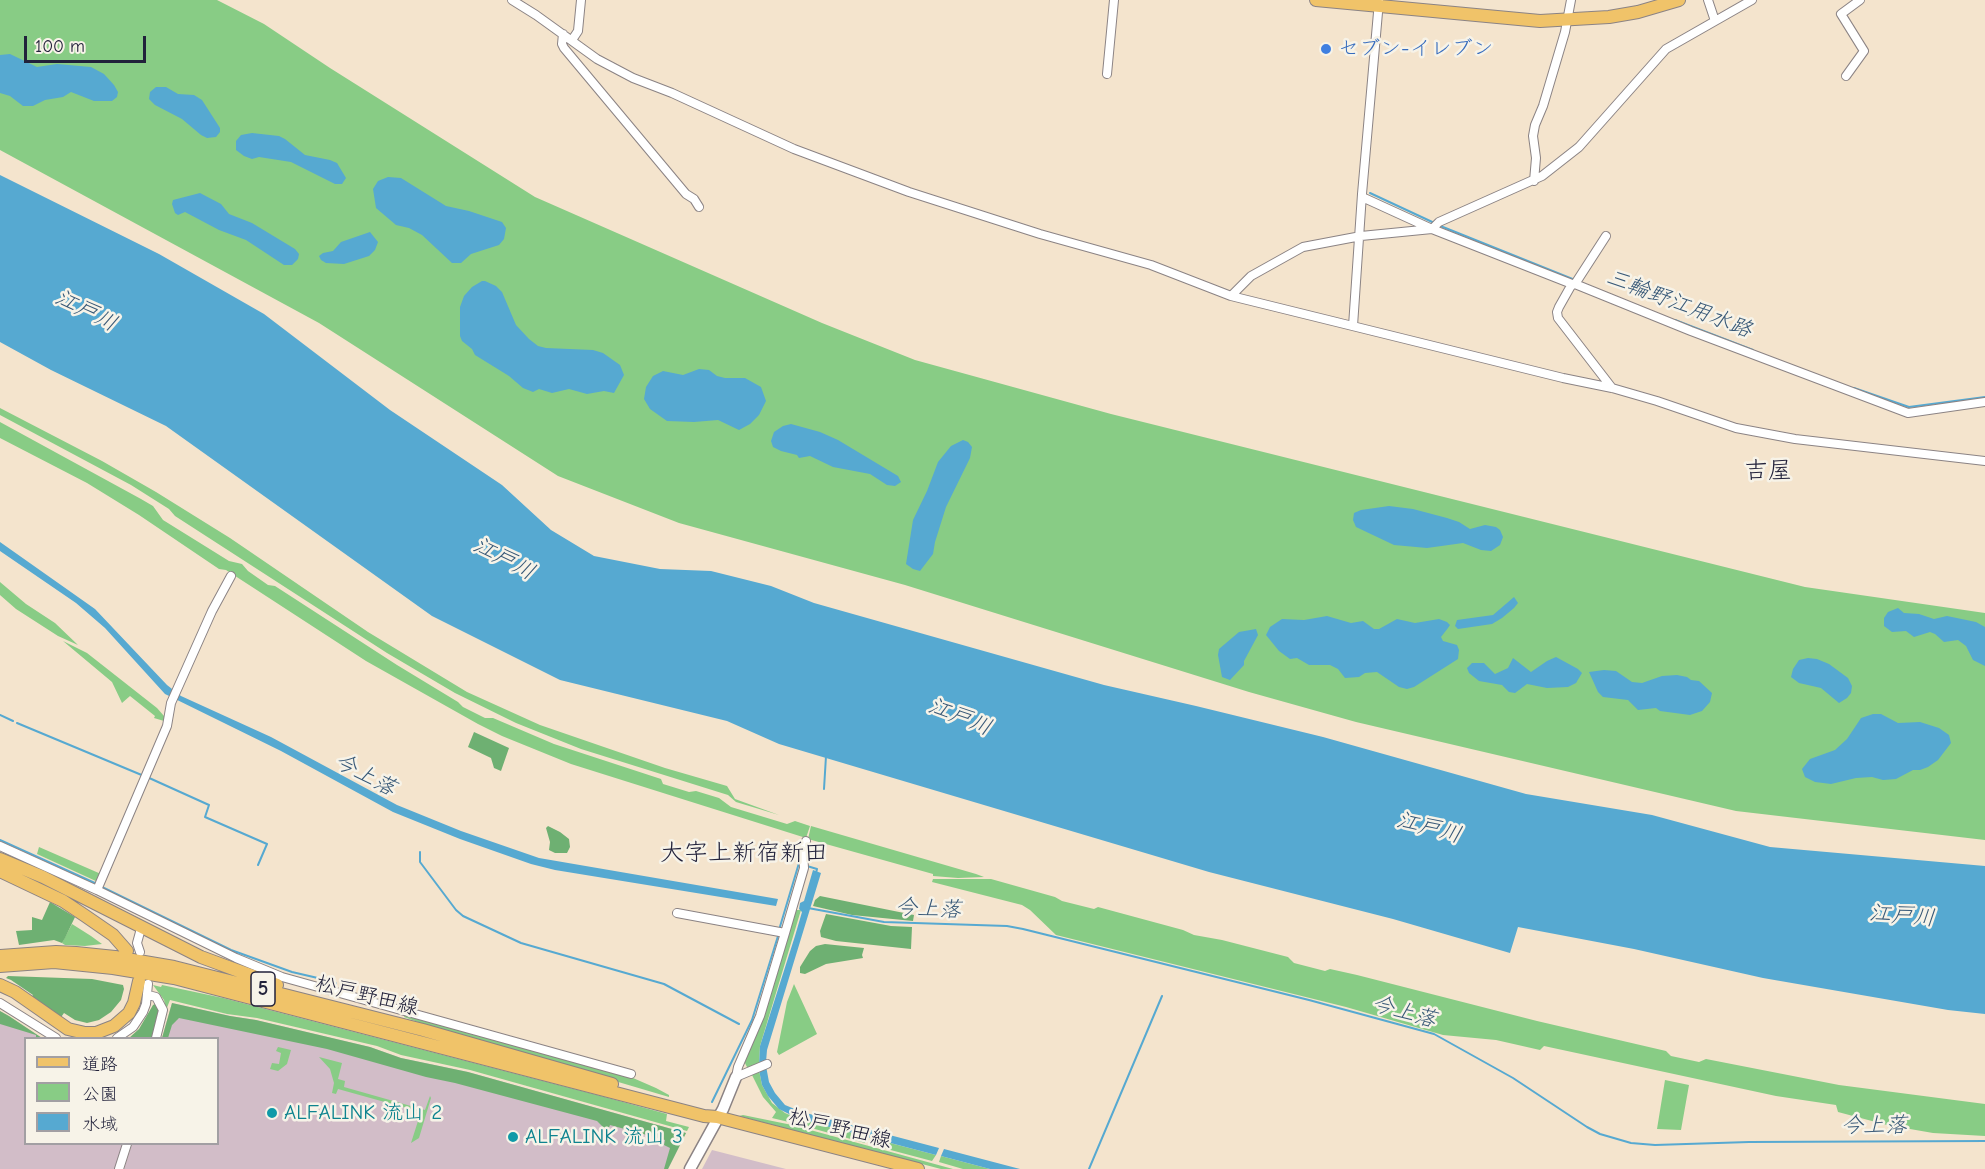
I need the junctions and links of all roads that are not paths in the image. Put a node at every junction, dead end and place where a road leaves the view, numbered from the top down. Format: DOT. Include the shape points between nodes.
graph roads {
  1 [pos="512,0"];
  2 [pos="581,0"];
  3 [pos="1114,0"];
  4 [pos="1316,0"];
  5 [pos="1571,0"];
  6 [pos="1679,0"];
  7 [pos="1708,0"];
  8 [pos="1752,0"];
  9 [pos="1860,0"];
  10 [pos="1379,3"];
  11 [pos="1565,21"];
  12 [pos="1716,21"];
  13 [pos="563,34"];
  14 [pos="572,40"];
  15 [pos="1107,74"];
  16 [pos="1846,76"];
  17 [pos="1534,180"];
  18 [pos="1362,197"];
  19 [pos="699,207"];
  20 [pos="1432,229"];
  21 [pos="1360,236"];
  22 [pos="1606,236"];
  23 [pos="1573,285"];
  24 [pos="1231,296"];
  25 [pos="1353,326"];
  26 [pos="1612,388"];
  27 [pos="1985,402"];
  28 [pos="1985,461"];
  29 [pos="231,576"];
  30 [pos="806,841"];
  31 [pos="0,846"];
  32 [pos="0,859"];
  33 [pos="0,871"];
  34 [pos="99,887"];
  35 [pos="677,913"];
  36 [pos="144,924"];
  37 [pos="781,932"];
  38 [pos="133,952"];
  39 [pos="2,956"];
  40 [pos="144,982"];
  41 [pos="0,985"];
  42 [pos="148,995"];
  43 [pos="0,1003"];
  44 [pos="423,1030"];
  45 [pos="54,1037"];
  46 [pos="118,1037"];
  47 [pos="156,1037"];
  48 [pos="767,1064"];
  49 [pos="631,1074"];
  50 [pos="736,1077"];
  51 [pos="717,1117"];
  52 [pos="126,1145"];
  53 [pos="120,1169"];
  54 [pos="690,1169"];
  55 [pos="918,1169"];
  1 -- 13 [label="street"];
  2 -- 14 [label="street" via="578,31"];
  3 -- 15 [label="street"];
  4 -- 10 [label="main road"];
  5 -- 11 [label="street"];
  6 -- 11 [label="main road" via="1638,12"];
  7 -- 12 [label="street"];
  8 -- 12 [label="street"];
  9 -- 16 [label="street" via="1841,15 1864,51"];
  10 -- 11 [label="main road" via="1512,19"];
  10 -- 18 [label="street"];
  11 -- 17 [label="street" via="1562,43 1535,125"];
  12 -- 17 [label="street" via="1666,49 1579,147"];
  13 -- 14 [label="street"];
  13 -- 19 [label="street" via="564,48"];
  14 -- 24 [label="street" via="633,78 794,149 909,192 1152,266"];
  17 -- 20 [label="street" via="1439,222"];
  18 -- 20 [label="street"];
  18 -- 21 [label="street"];
  20 -- 21 [label="street"];
  20 -- 23 [label="street"];
  21 -- 24 [label="street" via="1303,247 1251,276"];
  21 -- 25 [label="street"];
  22 -- 23 [label="street"];
  23 -- 26 [label="street" via="1559,307 1558,318"];
  23 -- 27 [label="street" via="1908,413"];
  24 -- 25 [label="street"];
  25 -- 26 [label="street"];
  26 -- 28 [label="street" via="1736,428 1776,436"];
  29 -- 34 [label="street" via="171,703 167,726"];
  30 -- 37 [label="street" via="804,866"];
  31 -- 34 [label="street"];
  32 -- 44 [label="main road" via="44,877 201,957 278,986 368,1010"];
  33 -- 38 [label="main road" via="77,910"];
  34 -- 36 [label="street"];
  35 -- 37 [label="street"];
  36 -- 38 [label="street"];
  36 -- 49 [label="street" via="282,976"];
  37 -- 50 [label="street" via="760,1016"];
  39 -- 44 [label="main road, 松戸野田線 / 5" via="76,953 174,967"];
  39 -- 51 [label="main road, 松戸野田線 / 5" via="26,964 54,962 174,978"];
  40 -- 41 [label="main road" via="122,1020 105,1031 84,1033 59,1024"];
  40 -- 42 [label="street"];
  42 -- 46 [label="street" via="140,1019"];
  42 -- 47 [label="street" via="156,997 163,1010"];
  43 -- 45 [label="street"];
  44 -- 51 [label="main road, 松戸野田線 / 5"];
  48 -- 50 [label="street"];
  50 -- 51 [label="street"];
  51 -- 54 [label="street"];
  51 -- 55 [label="main road, 松戸野田線 / 5"];
  52 -- 53 [label="street"];
}
